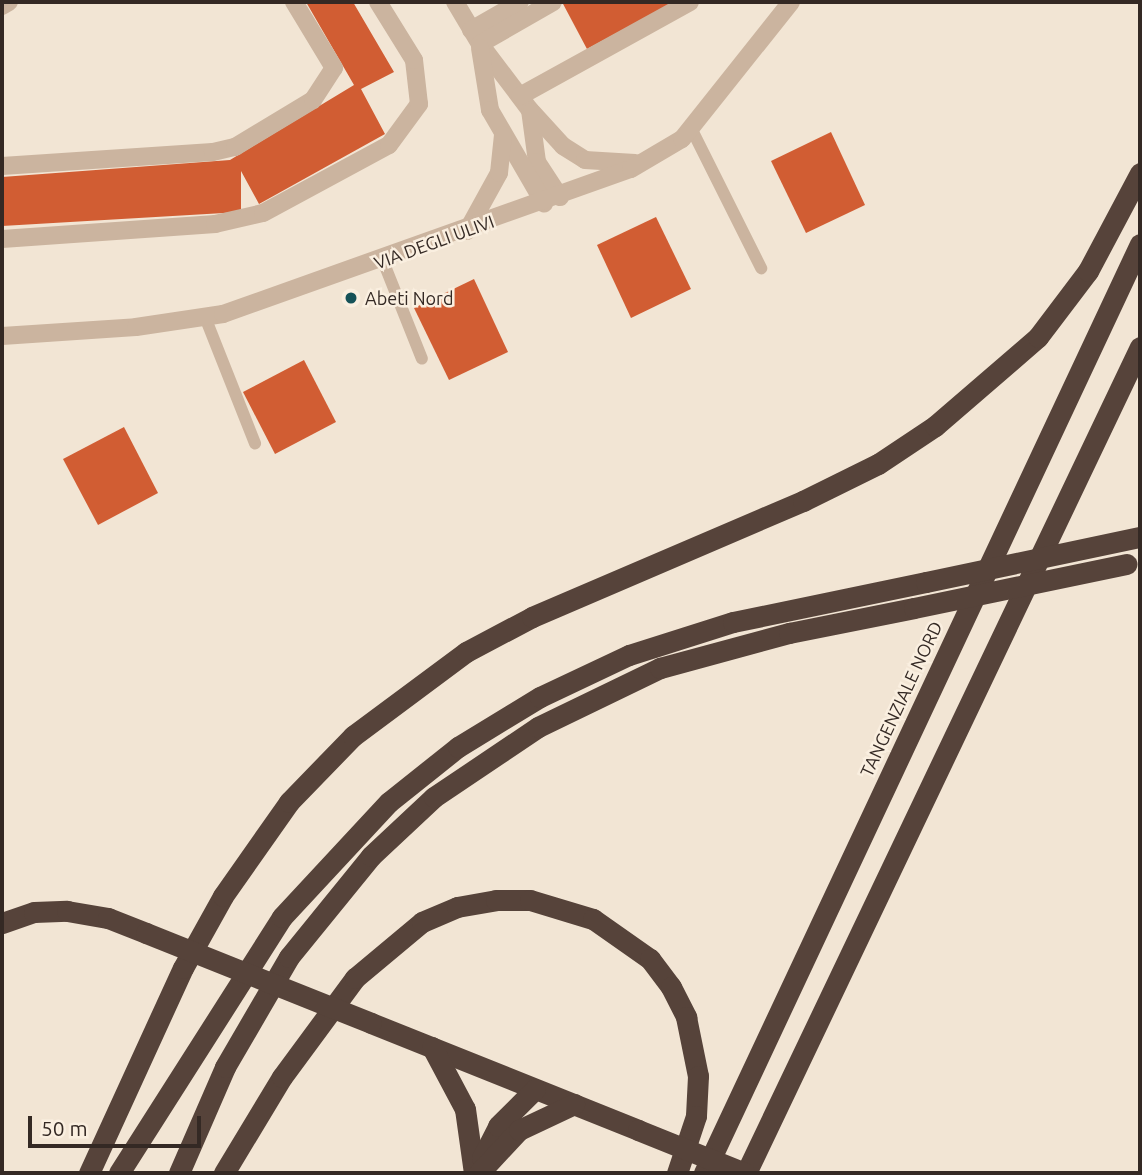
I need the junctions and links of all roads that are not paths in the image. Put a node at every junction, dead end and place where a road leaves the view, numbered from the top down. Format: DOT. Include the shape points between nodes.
graph roads {
  1 [pos="9,2"];
  2 [pos="294,2"];
  3 [pos="378,2"];
  4 [pos="455,2"];
  5 [pos="520,2"];
  6 [pos="553,2"];
  7 [pos="690,2"];
  8 [pos="791,2"];
  9 [pos="2,6"];
  10 [pos="476,37"];
  11 [pos="525,103"];
  12 [pos="691,128"];
  13 [pos="503,135"];
  14 [pos="646,163"];
  15 [pos="2,166"];
  16 [pos="1140,173"];
  17 [pos="552,200"];
  18 [pos="467,231"];
  19 [pos="2,239"];
  20 [pos="1140,244"];
  21 [pos="383,261"];
  22 [pos="761,268"];
  23 [pos="205,317"];
  24 [pos="2,336"];
  25 [pos="1140,347"];
  26 [pos="422,359"];
  27 [pos="1140,359"];
  28 [pos="1111,410"];
  29 [pos="255,443"];
  30 [pos="1140,537"];
  31 [pos="1134,563"];
  32 [pos="2,923"];
  33 [pos="432,1047"];
  34 [pos="535,1089"];
  35 [pos="574,1104"];
  36 [pos="89,1173"];
  37 [pos="119,1173"];
  38 [pos="179,1173"];
  39 [pos="224,1173"];
  40 [pos="477,1173"];
  41 [pos="677,1173"];
  42 [pos="704,1173"];
  43 [pos="745,1173"];
  1 -- 9 [label="street"];
  2 -- 15 [label="street" via="334,68 313,100 235,146 213,152"];
  3 -- 19 [label="street" via="414,60 419,104 389,145 264,213 215,224"];
  4 -- 10 [label="street"];
  5 -- 10 [label="street"];
  6 -- 10 [label="street"];
  7 -- 11 [label="street"];
  8 -- 12 [label="street, VIA DEGLI ULIVI"];
  10 -- 11 [label="street"];
  10 -- 13 [label="street" via="491,110"];
  11 -- 14 [label="street" via="563,146 585,160"];
  11 -- 17 [label="street" via="537,162"];
  12 -- 14 [label="street, VIA DEGLI ULIVI"];
  12 -- 22 [label="lane"];
  13 -- 17 [label="street"];
  13 -- 18 [label="street" via="499,173"];
  14 -- 17 [label="street, VIA DEGLI ULIVI"];
  16 -- 36 [label="highway" via="1088,271 1038,337 935,426 878,464 803,501 499,635 412,688 353,736 289,802 223,896 183,968"];
  17 -- 18 [label="street, VIA DEGLI ULIVI"];
  18 -- 21 [label="street, VIA DEGLI ULIVI"];
  20 -- 42 [label="highway, TANGENZIALE NORD"];
  21 -- 23 [label="street, VIA DEGLI ULIVI"];
  21 -- 26 [label="lane"];
  23 -- 24 [label="street, VIA DEGLI ULIVI"];
  23 -- 29 [label="lane"];
  25 -- 28 [label="highway"];
  27 -- 28 [label="highway"];
  28 -- 43 [label="highway"];
  30 -- 37 [label="highway, bridge" via="733,622 629,655 540,697 458,747 389,802 282,917"];
  31 -- 38 [label="highway, bridge" via="775,636 660,668 538,726 434,797 371,856 289,957 225,1067"];
  32 -- 33 [label="highway, bridge" via="34,912 67,911 108,918"];
  33 -- 34 [label="highway"];
  33 -- 40 [label="highway" via="466,1109"];
  34 -- 35 [label="highway"];
  34 -- 40 [label="highway" via="489,1138"];
  35 -- 40 [label="highway" via="520,1130"];
  35 -- 43 [label="highway, bridge"];
  39 -- 41 [label="highway" via="282,1077 355,978 422,922 457,907 496,900 530,900 593,919 650,959 671,987 686,1017 698,1076 696,1116"];
}
